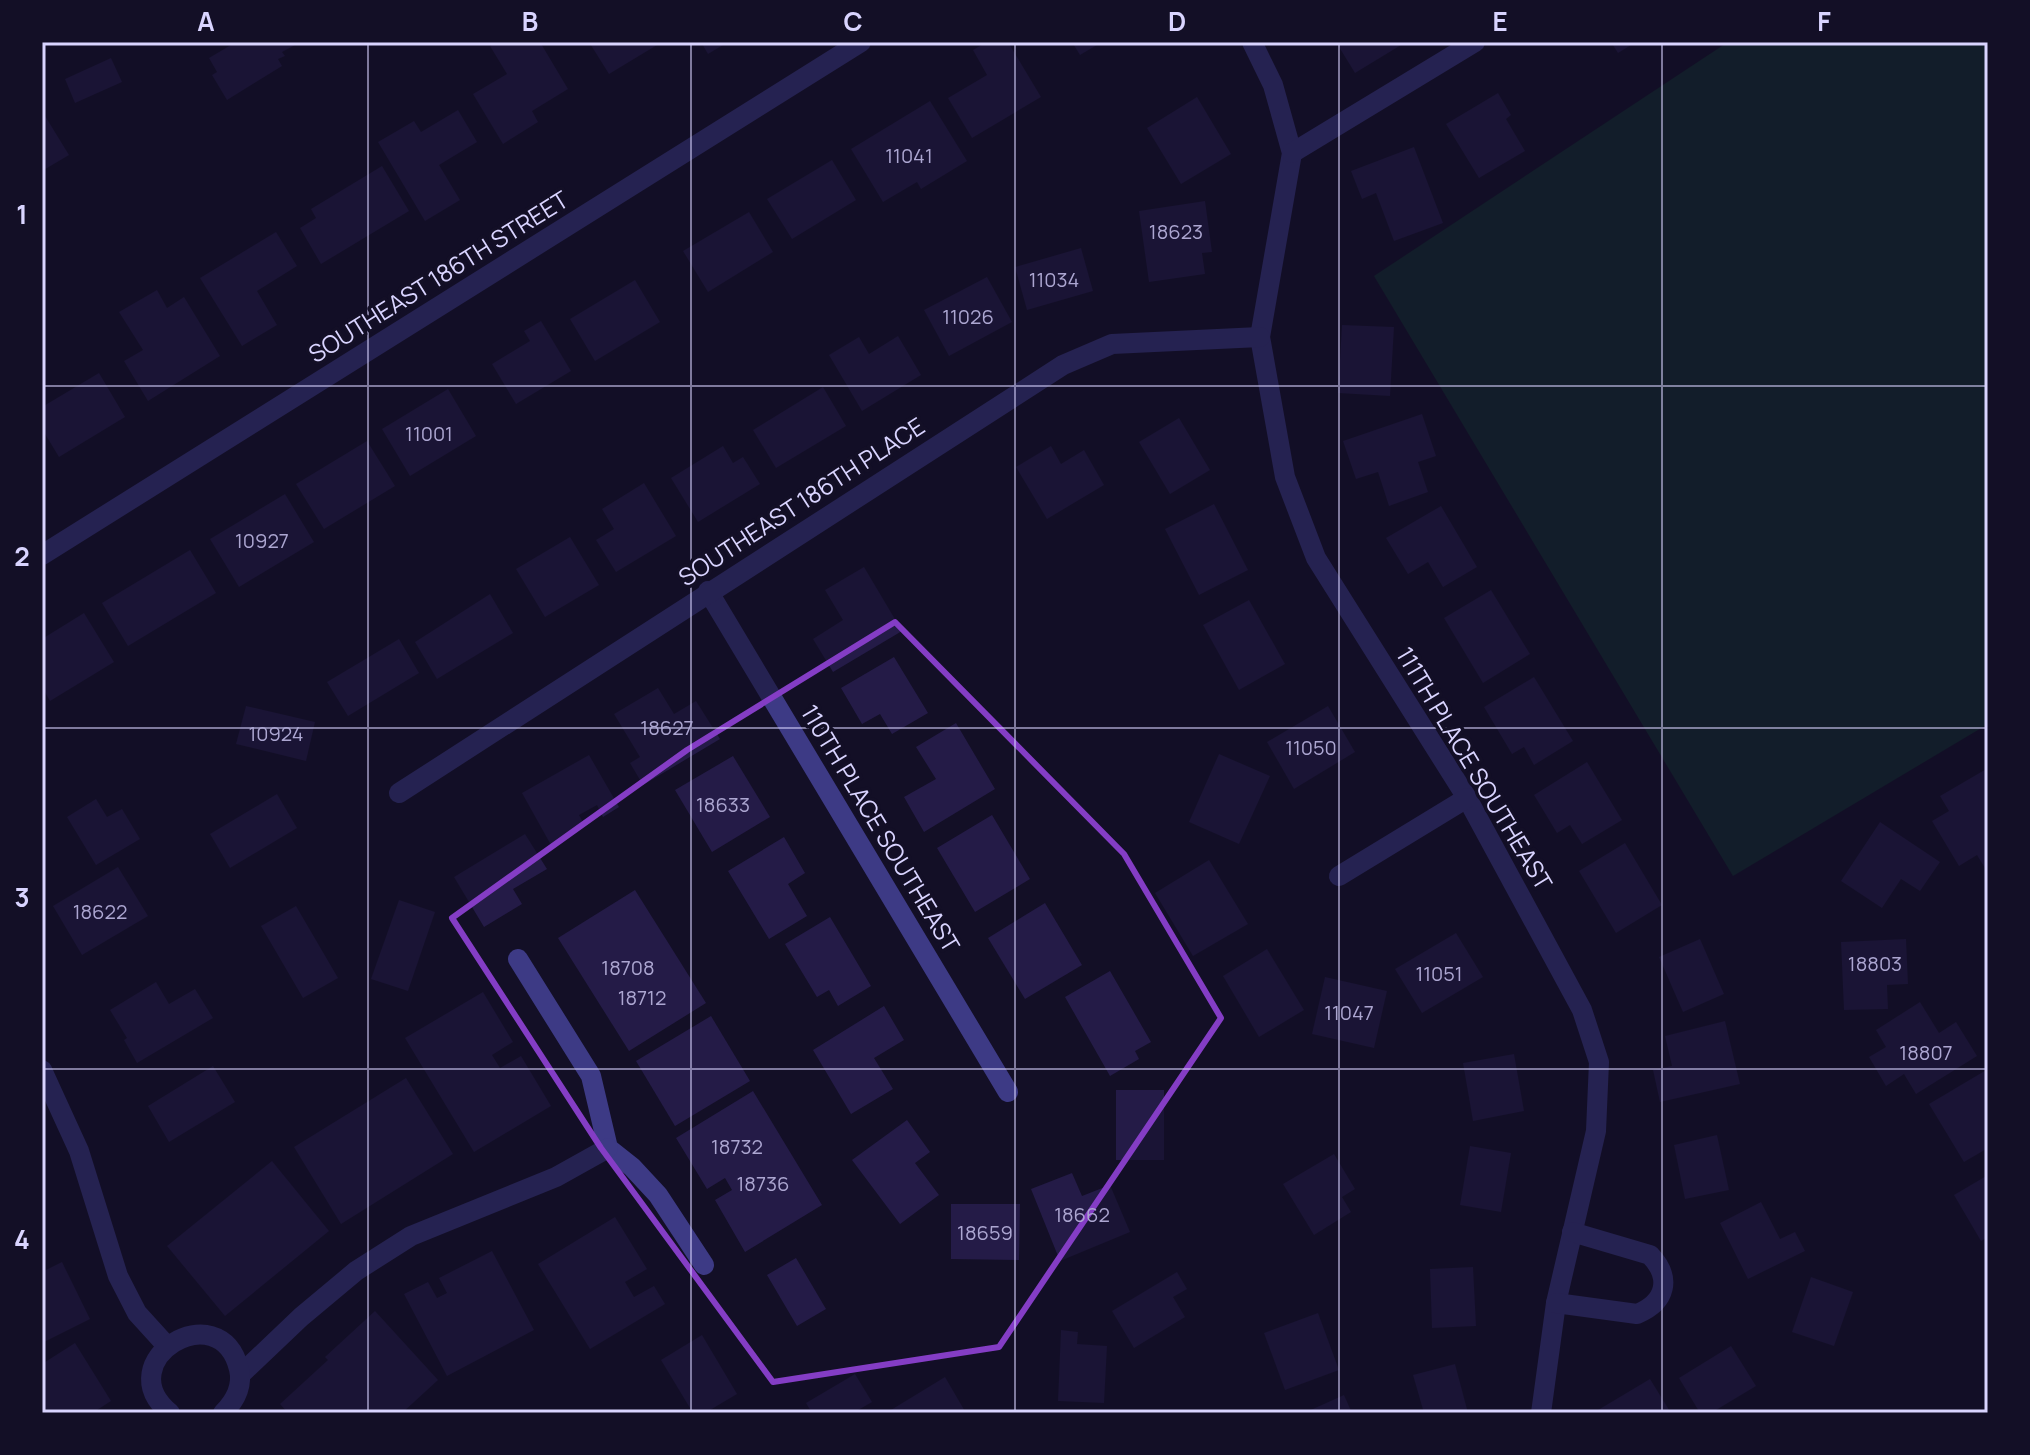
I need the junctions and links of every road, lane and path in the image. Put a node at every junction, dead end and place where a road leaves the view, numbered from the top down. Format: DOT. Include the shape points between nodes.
graph roads {
  1 [pos="861,42"];
  2 [pos="1252,42"];
  3 [pos="1475,42"];
  4 [pos="1292,153"];
  5 [pos="1260,337"];
  6 [pos="42,555"];
  7 [pos="708,591"];
  8 [pos="399,793"];
  9 [pos="1467,798"];
  10 [pos="1339,876"];
  11 [pos="518,959"];
  12 [pos="42,1070"];
  13 [pos="1008,1092"];
  14 [pos="608,1148"];
  15 [pos="1572,1232"];
  16 [pos="704,1265"];
  17 [pos="1556,1303"];
  18 [pos="167,1346"];
  19 [pos="240,1375"];
  20 [pos="170,1413"];
  21 [pos="223,1413"];
  22 [pos="1541,1413"];
  1 -- 6 [label="street, SOUTHEAST 186TH STREET"];
  2 -- 4 [label="street" via="1273,85"];
  3 -- 4 [label="street"];
  4 -- 5 [label="street, 111TH PLACE SOUTHEAST"];
  5 -- 7 [label="street, SOUTHEAST 186TH PLACE" via="1112,344 1063,365"];
  5 -- 9 [label="street, 111TH PLACE SOUTHEAST" via="1285,477 1316,558"];
  7 -- 8 [label="street, SOUTHEAST 186TH PLACE"];
  7 -- 13 [label="street, 110TH PLACE SOUTHEAST"];
  9 -- 10 [label="street"];
  9 -- 15 [label="street, 111TH PLACE SOUTHEAST" via="1582,1010 1599,1062 1596,1131"];
  11 -- 14 [label="street" via="591,1076"];
  12 -- 18 [label="street" via="79,1151 118,1276 137,1313"];
  14 -- 16 [label="street" via="658,1195"];
  14 -- 19 [label="street" via="556,1177 411,1236 356,1271"];
  15 -- 17 [label="street, 111TH PLACE SOUTHEAST"];
  15 -- 17 [label="street" via="1650,1255 1663,1276 1663,1289 1658,1300 1637,1314"];
  17 -- 22 [label="street, 111TH PLACE SOUTHEAST"];
  18 -- 19 [label="street" via="192,1334 219,1340 237,1361"];
  18 -- 20 [label="street" via="158,1356 152,1382"];
  19 -- 21 [label="street" via="234,1401"];
}
